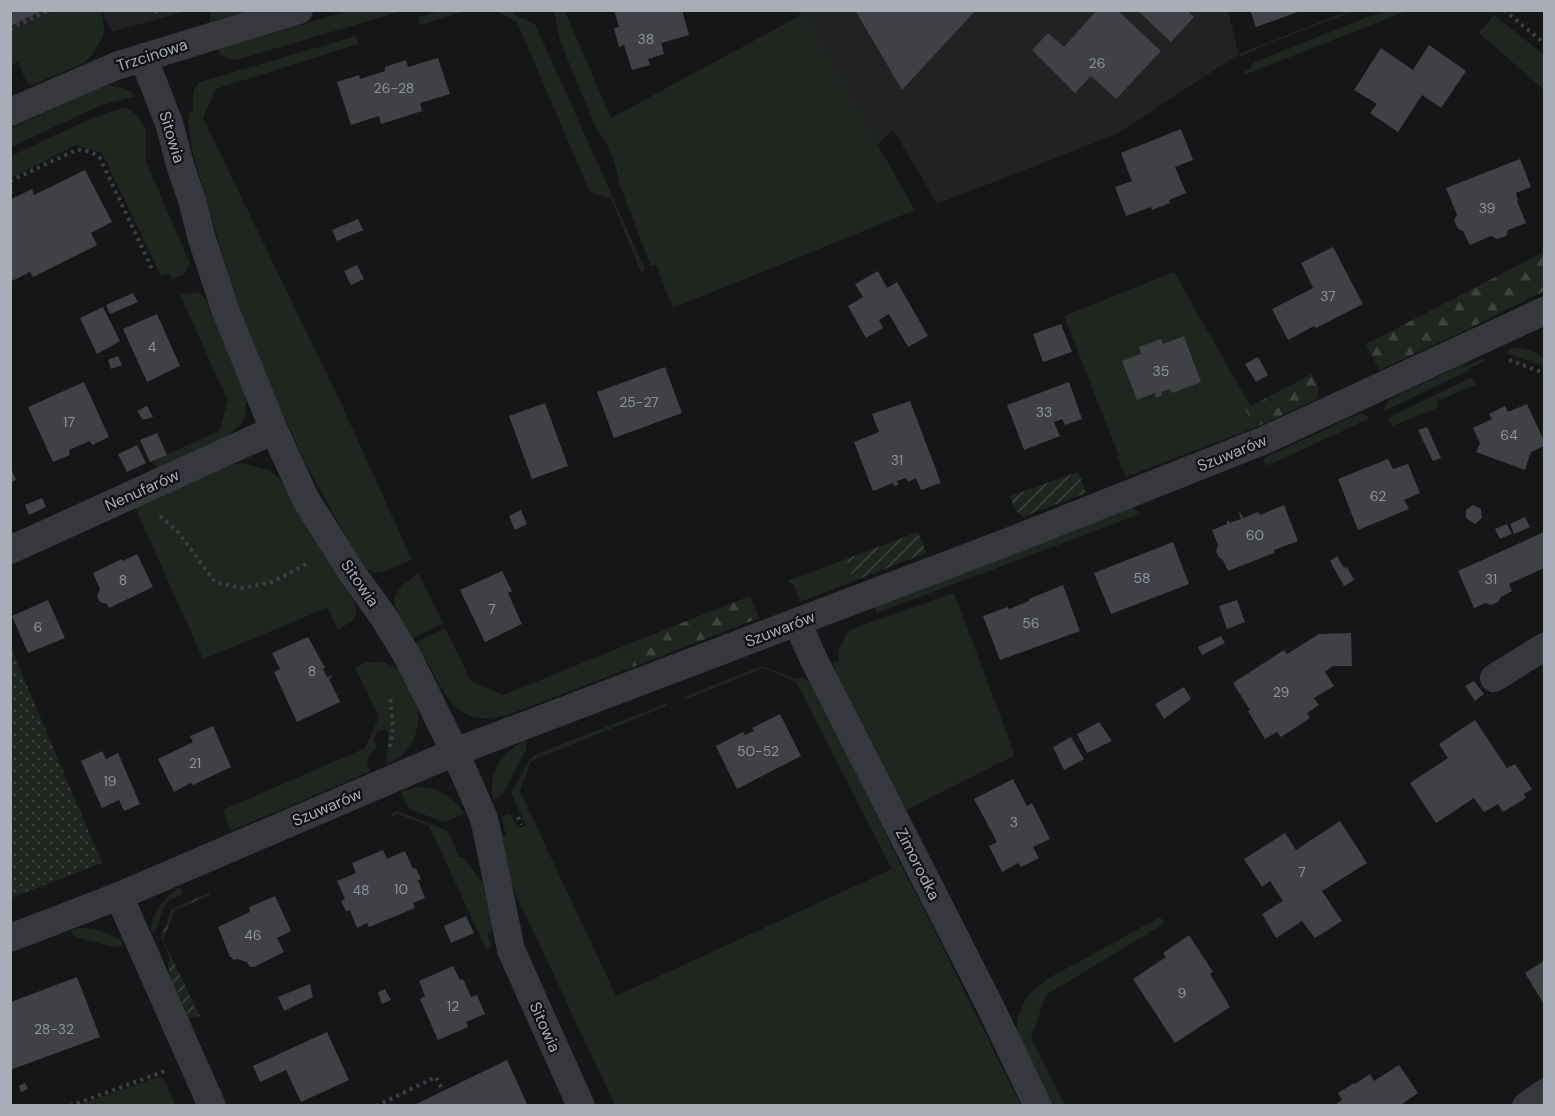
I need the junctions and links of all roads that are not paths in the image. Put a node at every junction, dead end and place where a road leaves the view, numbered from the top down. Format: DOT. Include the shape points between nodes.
graph roads {
  1 [pos="299,10"];
  2 [pos="143,57"];
  3 [pos="10,112"];
  4 [pos="1545,311"];
  5 [pos="274,430"];
  6 [pos="10,550"];
  7 [pos="797,622"];
  8 [pos="1545,646"];
  9 [pos="1494,678"];
  10 [pos="455,752"];
  11 [pos="119,896"];
  12 [pos="10,938"];
  13 [pos="1545,1093"];
  14 [pos="212,1106"];
  15 [pos="581,1106"];
  16 [pos="1038,1106"];
  17 [pos="1526,1106"];
  1 -- 2 [label="street, Trzcinowa"];
  2 -- 3 [label="street, Trzcinowa"];
  2 -- 5 [label="street, Sitowia" via="169,123 226,312"];
  4 -- 7 [label="street, Szuwarów" via="1265,440"];
  5 -- 6 [label="street, Nenufarów"];
  5 -- 10 [label="street, Sitowia" via="306,500 409,659"];
  7 -- 10 [label="street, Szuwarów"];
  7 -- 16 [label="street, Zimorodka"];
  8 -- 9 [label="street"];
  10 -- 11 [label="street, Szuwarów"];
  10 -- 15 [label="street, Sitowia" via="483,816 516,964"];
  11 -- 12 [label="street, Szuwarów"];
  11 -- 14 [label="street"];
  13 -- 17 [label="street"];
}
